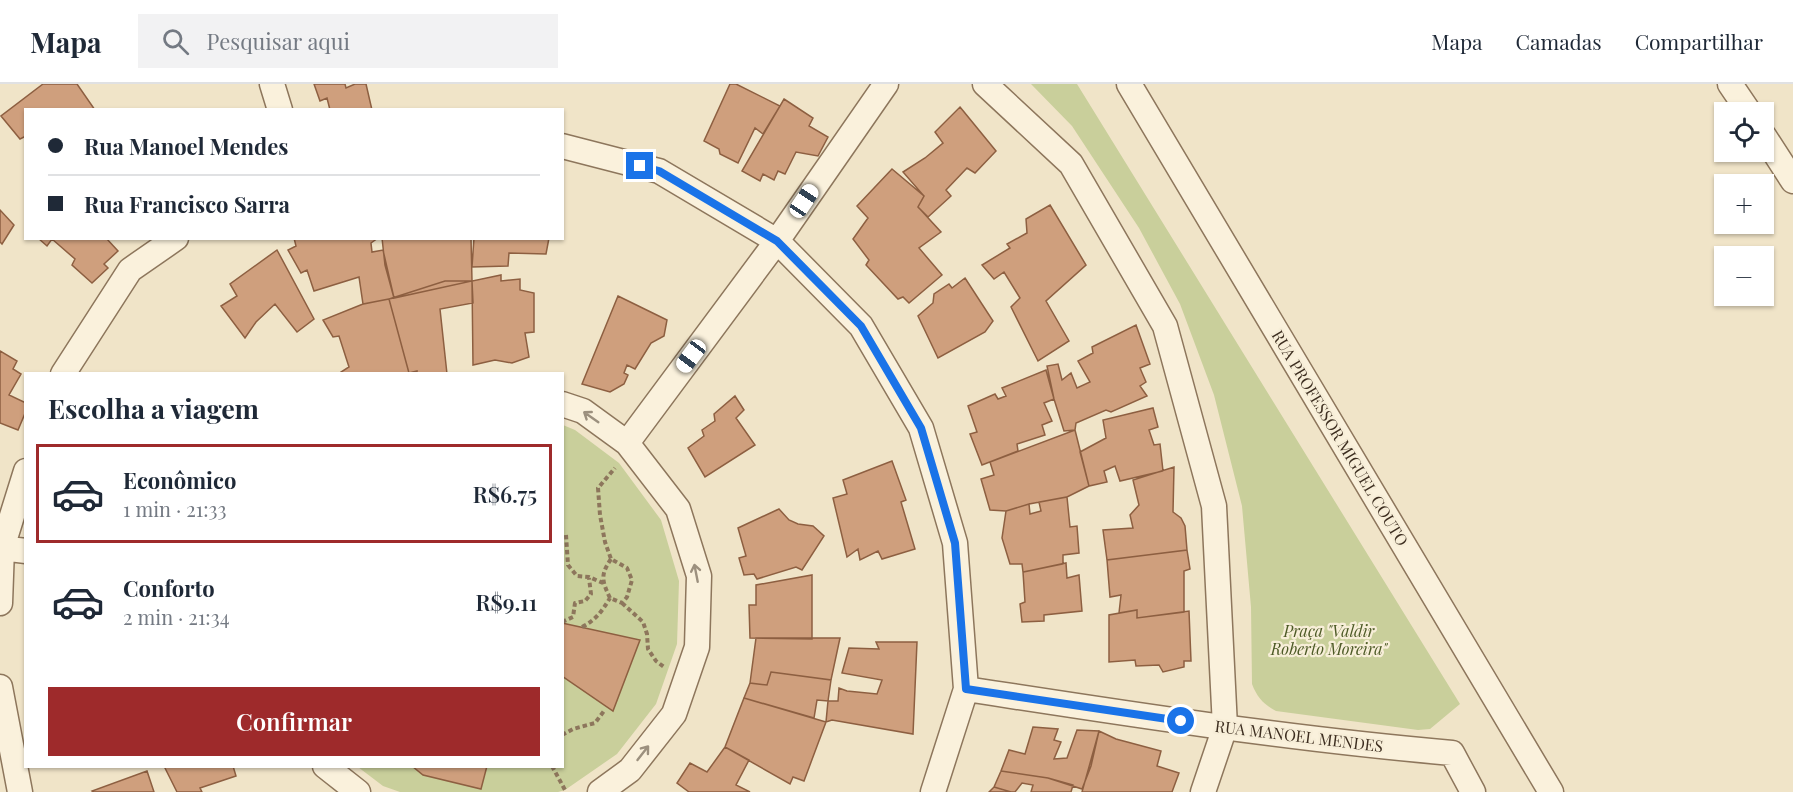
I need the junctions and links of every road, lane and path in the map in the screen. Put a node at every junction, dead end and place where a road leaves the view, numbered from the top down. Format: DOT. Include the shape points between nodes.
graph roads {
  1 [pos="272,84"];
  2 [pos="886,84"];
  3 [pos="985,84"];
  4 [pos="1129,84"];
  5 [pos="1730,84"];
  6 [pos="1742,102"];
  7 [pos="279,108"];
  8 [pos="564,147"];
  9 [pos="1774,152"];
  10 [pos="1793,181"];
  11 [pos="173,240"];
  12 [pos="777,241"];
  13 [pos="64,372"];
  14 [pos="564,405"];
  15 [pos="623,453"];
  16 [pos="24,477"];
  17 [pos="566,535"];
  18 [pos="1,548"];
  19 [pos="24,551"];
  20 [pos="611,559"];
  21 [pos="589,577"];
  22 [pos="603,583"];
  23 [pos="610,598"];
  24 [pos="0,603"];
  25 [pos="622,603"];
  26 [pos="564,621"];
  27 [pos="582,627"];
  28 [pos="668,671"];
  29 [pos="0,687"];
  30 [pos="966,689"];
  31 [pos="604,711"];
  32 [pos="1225,727"];
  33 [pos="564,734"];
  34 [pos="328,768"];
  35 [pos="553,768"];
  36 [pos="1472,789"];
  37 [pos="565,790"];
  38 [pos="20,792"];
  39 [pos="358,792"];
  40 [pos="600,792"];
  41 [pos="933,792"];
  42 [pos="1203,792"];
  43 [pos="1551,792"];
  1 -- 7 [label="street"];
  2 -- 12 [label="street"];
  3 -- 32 [label="street" via="1071,164 1165,326 1214,506"];
  4 -- 43 [label="street, RUA PROFESSOR MIGUEL COUTO"];
  5 -- 6 [label="street"];
  8 -- 12 [label="street" via="659,171"];
  9 -- 10 [label="street"];
  11 -- 13 [label="street" via="130,270"];
  12 -- 15 [label="street"];
  12 -- 30 [label="street" via="861,326 921,428 955,543"];
  15 -- 14 [label="street, one-way" via="583,411"];
  15 -- 20 [label="path" via="598,488"];
  40 -- 15 [label="street, one-way" via="630,770 674,714 697,647 699,576 678,509"];
  16 -- 18 [label="street"];
  17 -- 21 [label="path" via="568,565 577,576"];
  18 -- 19 [label="street"];
  18 -- 24 [label="street"];
  20 -- 22 [label="path" via="604,569"];
  20 -- 25 [label="path" via="627,568 632,580"];
  21 -- 22 [label="path"];
  21 -- 26 [label="path" via="591,594 585,601 575,603 573,617"];
  22 -- 23 [label="path"];
  23 -- 25 [label="path"];
  23 -- 27 [label="path" via="600,615"];
  25 -- 28 [label="path" via="643,622 648,649"];
  29 -- 38 [label="street"];
  30 -- 32 [label="street, RUA MANOEL MENDES"];
  30 -- 41 [label="street"];
  31 -- 33 [label="path" via="595,723"];
  32 -- 36 [label="street, RUA MANOEL MENDES" via="1452,753"];
  32 -- 42 [label="street"];
  34 -- 39 [label="street"];
  35 -- 37 [label="path"];
}
